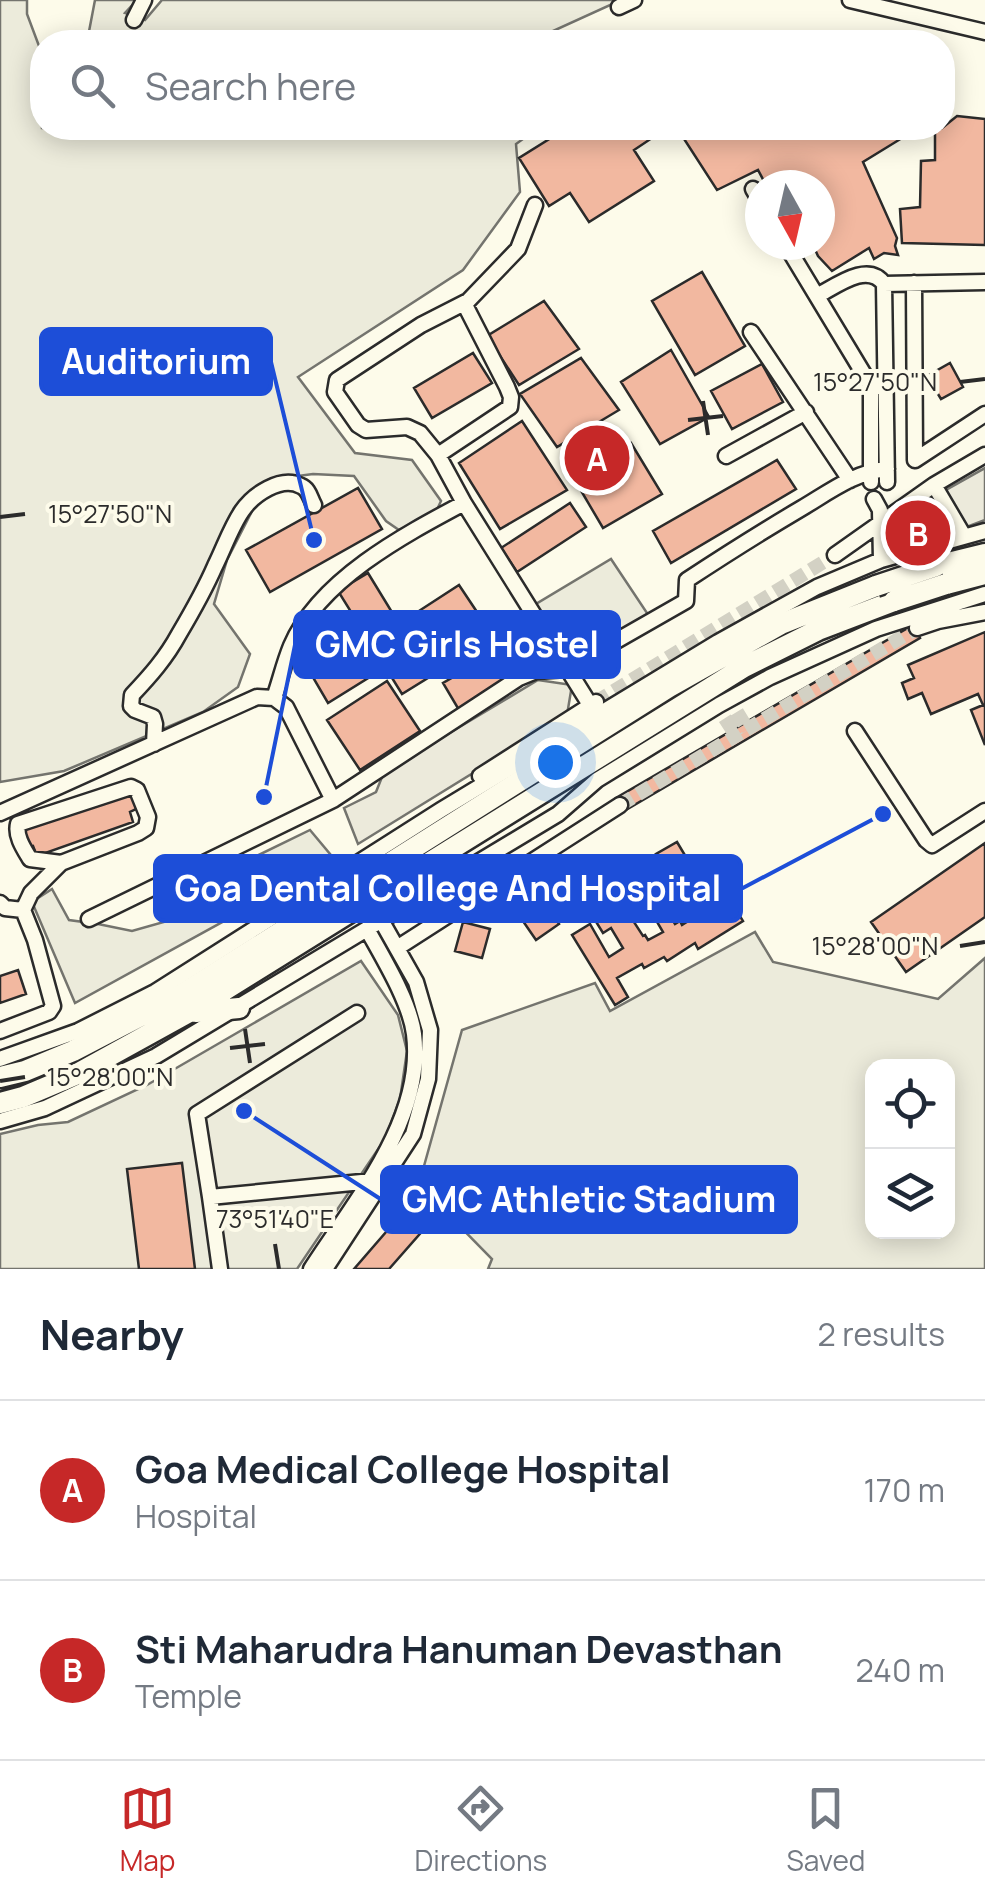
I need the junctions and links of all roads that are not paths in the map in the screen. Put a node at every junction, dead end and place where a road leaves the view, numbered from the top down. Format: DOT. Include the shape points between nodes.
graph roads {
  1 [pos="144,0"];
  2 [pos="634,0"];
  3 [pos="850,0"];
  4 [pos="619,7"];
  5 [pos="134,20"];
  6 [pos="985,32"];
  7 [pos="535,205"];
  8 [pos="795,260"];
  9 [pos="985,282"];
  10 [pos="914,283"];
  11 [pos="884,284"];
  12 [pos="817,296"];
  13 [pos="464,303"];
  14 [pos="751,332"];
  15 [pos="878,386"];
  16 [pos="806,412"];
  17 [pos="985,414"];
  18 [pos="438,455"];
  19 [pos="985,455"];
  20 [pos="726,456"];
  21 [pos="881,479"];
  22 [pos="850,480"];
  23 [pos="934,485"];
  24 [pos="464,503"];
  25 [pos="314,505"];
  26 [pos="878,510"];
  27 [pos="985,531"];
  28 [pos="964,536"];
  29 [pos="985,554"];
  30 [pos="835,555"];
  31 [pos="881,560"];
  32 [pos="985,574"];
  33 [pos="941,575"];
  34 [pos="985,594"];
  35 [pos="985,612"];
  36 [pos="935,615"];
  37 [pos="918,628"];
  38 [pos="567,669"];
  39 [pos="274,698"];
  40 [pos="594,708"];
  41 [pos="855,731"];
  42 [pos="154,744"];
  43 [pos="333,800"];
  44 [pos="620,805"];
  45 [pos="985,811"];
  46 [pos="0,812"];
  47 [pos="61,863"];
  48 [pos="0,902"];
  49 [pos="22,910"];
  50 [pos="88,919"];
  51 [pos="380,920"];
  52 [pos="367,929"];
  53 [pos="397,948"];
  54 [pos="213,956"];
  55 [pos="183,1004"];
  56 [pos="239,1008"];
  57 [pos="357,1013"];
  58 [pos="0,1031"];
  59 [pos="0,1059"];
  60 [pos="0,1078"];
  61 [pos="0,1102"];
  62 [pos="0,1122"];
  63 [pos="375,1180"];
  64 [pos="210,1197"];
  65 [pos="220,1269"];
  66 [pos="311,1269"];
  67 [pos="325,1269"];
  1 -- 5 [label="street"];
  2 -- 4 [label="street"];
  3 -- 6 [label="street"];
  7 -- 13 [label="street" via="518,249"];
  8 -- 12 [label="street"];
  9 -- 10 [label="street"];
  10 -- 11 [label="street"];
  10 -- 17 [label="street" via="915,460"];
  11 -- 12 [label="street" via="870,273"];
  11 -- 15 [label="street"];
  12 -- 15 [label="street"];
  13 -- 18 [label="street" via="507,387 510,407"];
  13 -- 18 [label="street" via="334,385 366,430 407,427"];
  14 -- 16 [label="street"];
  15 -- 21 [label="street"];
  16 -- 20 [label="street"];
  16 -- 22 [label="street"];
  18 -- 24 [label="street"];
  19 -- 23 [label="street"];
  21 -- 22 [label="street"];
  21 -- 26 [label="street"];
  22 -- 38 [label="street" via="687,580 686,601"];
  23 -- 26 [label="street"];
  23 -- 28 [label="street"];
  24 -- 38 [label="street"];
  24 -- 39 [label="street" via="367,561 318,603 292,643"];
  25 -- 42 [label="street" via="307,490 288,483 255,495 240,513 178,638 132,695 131,706 152,717"];
  26 -- 30 [label="street"];
  26 -- 31 [label="street"];
  27 -- 28 [label="street"];
  28 -- 31 [label="street"];
  29 -- 33 [label="highway"];
  31 -- 40 [label="street" via="800,596"];
  32 -- 33 [label="highway"];
  33 -- 55 [label="highway, bridge" via="731,674"];
  33 -- 55 [label="highway, bridge" via="876,586 781,624 668,687"];
  34 -- 36 [label="street"];
  35 -- 36 [label="street"];
  36 -- 37 [label="street"];
  36 -- 51 [label="street" via="824,651 719,705 597,780 558,814"];
  38 -- 40 [label="street"];
  38 -- 43 [label="street" via="519,678"];
  39 -- 42 [label="street" via="257,697"];
  39 -- 43 [label="street" via="286,708"];
  40 -- 54 [label="street" via="428,809 413,828"];
  41 -- 45 [label="street" via="932,846"];
  42 -- 46 [label="street"];
  43 -- 50 [label="street"];
  44 -- 53 [label="street"];
  47 -- 47 [label="street" via="30,859 18,824 137,790 146,828"];
  47 -- 49 [label="street"];
  48 -- 49 [label="street"];
  49 -- 58 [label="street" via="53,1006"];
  51 -- 52 [label="street"];
  51 -- 53 [label="street"];
  52 -- 56 [label="street"];
  52 -- 63 [label="street" via="414,1032 414,1075"];
  53 -- 63 [label="street" via="430,1030 428,1078 413,1134"];
  54 -- 55 [label="highway"];
  54 -- 59 [label="street" via="78,1031"];
  55 -- 56 [label="highway"];
  55 -- 60 [label="highway"];
  55 -- 61 [label="highway" via="74,1075"];
  56 -- 62 [label="street" via="98,1084"];
  57 -- 64 [label="street" via="197,1114"];
  63 -- 64 [label="street"];
  63 -- 66 [label="street"];
  63 -- 67 [label="street"];
  64 -- 65 [label="street"];
}
